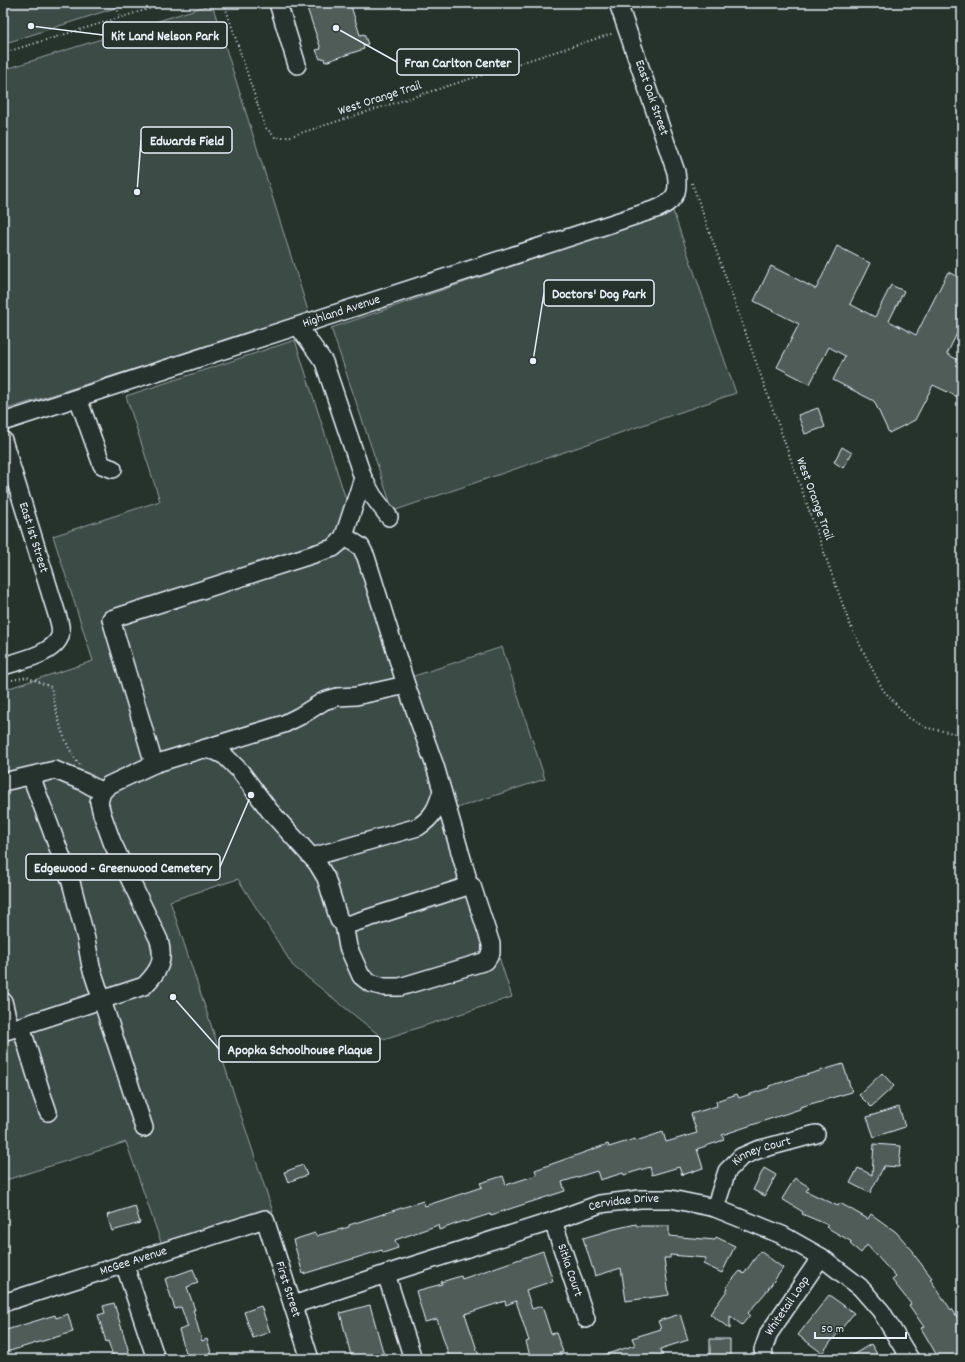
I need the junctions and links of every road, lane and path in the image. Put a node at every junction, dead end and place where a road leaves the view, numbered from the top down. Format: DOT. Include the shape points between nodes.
graph roads {
  1 [pos="115,3"];
  2 [pos="168,3"];
  3 [pos="224,3"];
  4 [pos="278,3"];
  5 [pos="618,3"];
  6 [pos="120,18"];
  7 [pos="627,29"];
  8 [pos="3,53"];
  9 [pos="297,65"];
  10 [pos="676,195"];
  11 [pos="705,221"];
  12 [pos="298,326"];
  13 [pos="78,398"];
  14 [pos="3,422"];
  15 [pos="3,440"];
  16 [pos="113,469"];
  17 [pos="363,478"];
  18 [pos="389,517"];
  19 [pos="344,536"];
  20 [pos="5,673"];
  21 [pos="406,685"];
  22 [pos="962,732"];
  23 [pos="202,749"];
  24 [pos="154,764"];
  25 [pos="84,769"];
  26 [pos="31,776"];
  27 [pos="3,782"];
  28 [pos="442,791"];
  29 [pos="102,792"];
  30 [pos="312,857"];
  31 [pos="466,883"];
  32 [pos="344,924"];
  33 [pos="102,1000"];
  34 [pos="3,1002"];
  35 [pos="11,1029"];
  36 [pos="48,1112"];
  37 [pos="144,1128"];
  38 [pos="816,1134"];
  39 [pos="715,1208"];
  40 [pos="265,1219"];
  41 [pos="553,1221"];
  42 [pos="821,1257"];
  43 [pos="124,1263"];
  44 [pos="386,1274"];
  45 [pos="3,1303"];
  46 [pos="293,1305"];
  47 [pos="586,1319"];
  48 [pos="156,1359"];
  49 [pos="310,1359"];
  50 [pos="413,1359"];
  51 [pos="765,1359"];
  52 [pos="910,1359"];
  1 -- 6 [label="path"];
  2 -- 6 [label="path"];
  3 -- 7 [label="path, West Orange Trail" via="265,127 275,137 288,137"];
  4 -- 9 [label="street"];
  5 -- 7 [label="street, East Oak Street"];
  6 -- 8 [label="path"];
  7 -- 10 [label="street, East Oak Street" via="676,172"];
  10 -- 12 [label="street, Highland Avenue" via="660,208"];
  11 -- 22 [label="path, West Orange Trail" via="850,626 883,690 909,718 927,728 953,733"];
  12 -- 13 [label="street, Highland Avenue"];
  12 -- 17 [label="street" via="324,362"];
  13 -- 14 [label="street, Highland Avenue"];
  13 -- 16 [label="street" via="102,465"];
  15 -- 20 [label="street, East 1st Street" via="59,621 60,636 54,646"];
  17 -- 18 [label="street" via="372,496"];
  17 -- 19 [label="street"];
  19 -- 21 [label="street" via="360,547 366,557"];
  19 -- 24 [label="street" via="333,548 111,619"];
  20 -- 25 [label="path" via="27,677 51,687 65,741 74,758"];
  21 -- 23 [label="street" via="324,701 284,724"];
  21 -- 28 [label="street"];
  23 -- 24 [label="street"];
  23 -- 30 [label="street" via="225,756 240,771 268,810"];
  24 -- 29 [label="street" via="109,785"];
  26 -- 27 [label="street"];
  26 -- 29 [label="street" via="55,770"];
  26 -- 33 [label="street" via="71,882 91,967"];
  28 -- 30 [label="street" via="432,816 418,827"];
  28 -- 31 [label="street" via="467,876"];
  29 -- 33 [label="street" via="99,802 112,842 162,951 161,965 144,986"];
  30 -- 32 [label="street" via="326,878 338,920"];
  31 -- 32 [label="street" via="462,888"];
  31 -- 32 [label="street" via="472,886 491,944 491,953 486,961 400,987 384,987 361,976 348,947"];
  33 -- 35 [label="street"];
  33 -- 37 [label="street"];
  34 -- 35 [label="street"];
  35 -- 36 [label="street"];
  38 -- 39 [label="street, Kinney Court" via="757,1150 741,1157 727,1171"];
  39 -- 41 [label="street, Cervidae Drive" via="671,1199 640,1199 600,1204"];
  39 -- 42 [label="street, Cervidae Drive" via="782,1235"];
  40 -- 43 [label="street, McGee Avenue"];
  40 -- 46 [label="street, First Street"];
  41 -- 44 [label="street, Cervidae Drive"];
  41 -- 47 [label="street, Sitka Court"];
  42 -- 51 [label="street, Whitetail Loop" via="769,1333 763,1350"];
  42 -- 52 [label="street, Cervidae Drive" via="860,1287 881,1311"];
  43 -- 45 [label="street, McGee Avenue"];
  43 -- 48 [label="street"];
  44 -- 46 [label="street, Cervidae Drive"];
  44 -- 50 [label="street"];
  46 -- 49 [label="street, First Street"];
}
